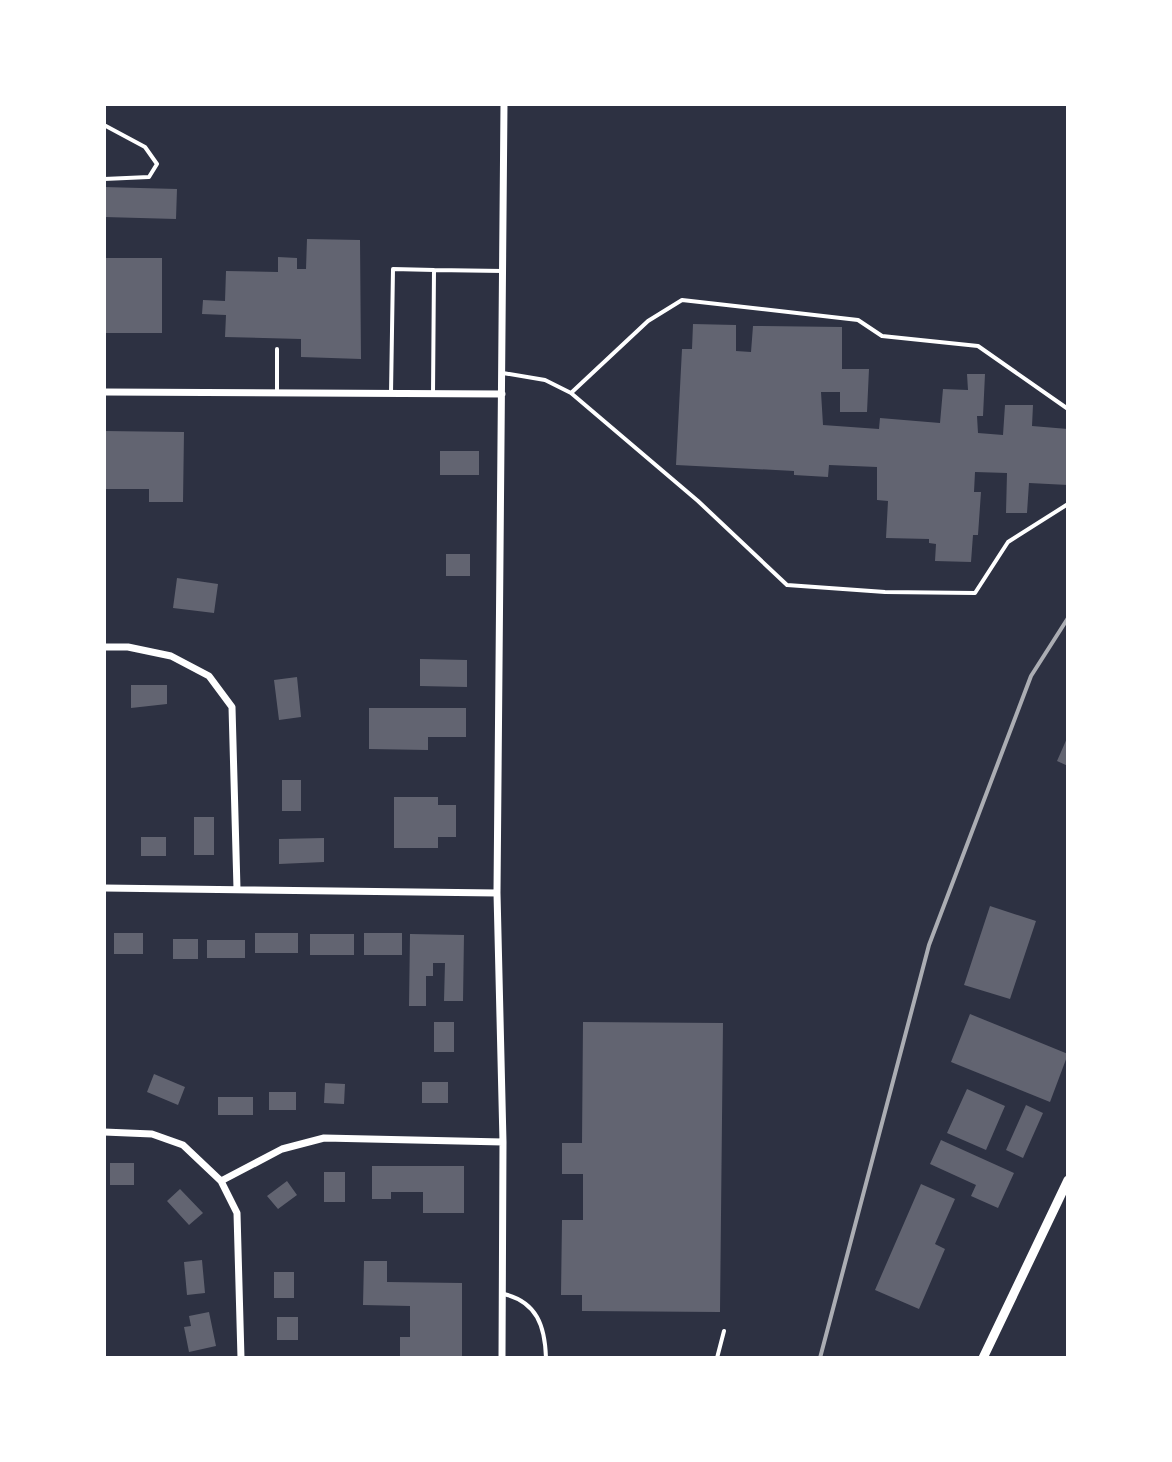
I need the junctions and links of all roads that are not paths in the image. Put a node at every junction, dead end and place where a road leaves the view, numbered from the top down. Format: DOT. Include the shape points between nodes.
graph roads {
  1 [pos="504,104"];
  2 [pos="104,125"];
  3 [pos="104,179"];
  4 [pos="434,270"];
  5 [pos="503,271"];
  6 [pos="277,349"];
  7 [pos="502,373"];
  8 [pos="104,392"];
  9 [pos="277,393"];
  10 [pos="391,393"];
  11 [pos="571,393"];
  12 [pos="433,394"];
  13 [pos="502,394"];
  14 [pos="1068,409"];
  15 [pos="1068,504"];
  16 [pos="104,647"];
  17 [pos="104,888"];
  18 [pos="237,889"];
  19 [pos="497,893"];
  20 [pos="104,1132"];
  21 [pos="503,1142"];
  22 [pos="1068,1180"];
  23 [pos="221,1181"];
  24 [pos="502,1294"];
  25 [pos="724,1331"];
  26 [pos="241,1358"];
  27 [pos="502,1358"];
  28 [pos="546,1358"];
  29 [pos="717,1358"];
  30 [pos="983,1358"];
  1 -- 5 [label="street"];
  2 -- 3 [label="lane" via="145,147 157,164 149,177"];
  4 -- 5 [label="lane"];
  4 -- 10 [label="lane" via="393,269"];
  4 -- 12 [label="lane"];
  5 -- 7 [label="street"];
  6 -- 9 [label="lane"];
  7 -- 11 [label="lane" via="545,380"];
  7 -- 13 [label="street"];
  8 -- 9 [label="street"];
  9 -- 10 [label="street"];
  10 -- 12 [label="street"];
  11 -- 14 [label="lane" via="648,321 682,300 858,320 882,336 978,346"];
  11 -- 15 [label="lane" via="787,585 975,593 1008,542"];
  12 -- 13 [label="street"];
  13 -- 19 [label="street"];
  16 -- 18 [label="street" via="171,656 209,676 232,707"];
  17 -- 18 [label="street"];
  18 -- 19 [label="street"];
  19 -- 21 [label="street"];
  20 -- 23 [label="street" via="152,1134 183,1145"];
  21 -- 23 [label="street" via="324,1138 282,1149"];
  21 -- 24 [label="street"];
  22 -- 30 [label="street"];
  23 -- 26 [label="street" via="237,1213"];
  24 -- 27 [label="street"];
  24 -- 28 [label="lane" via="521,1298 533,1308"];
  25 -- 29 [label="lane"];
}
